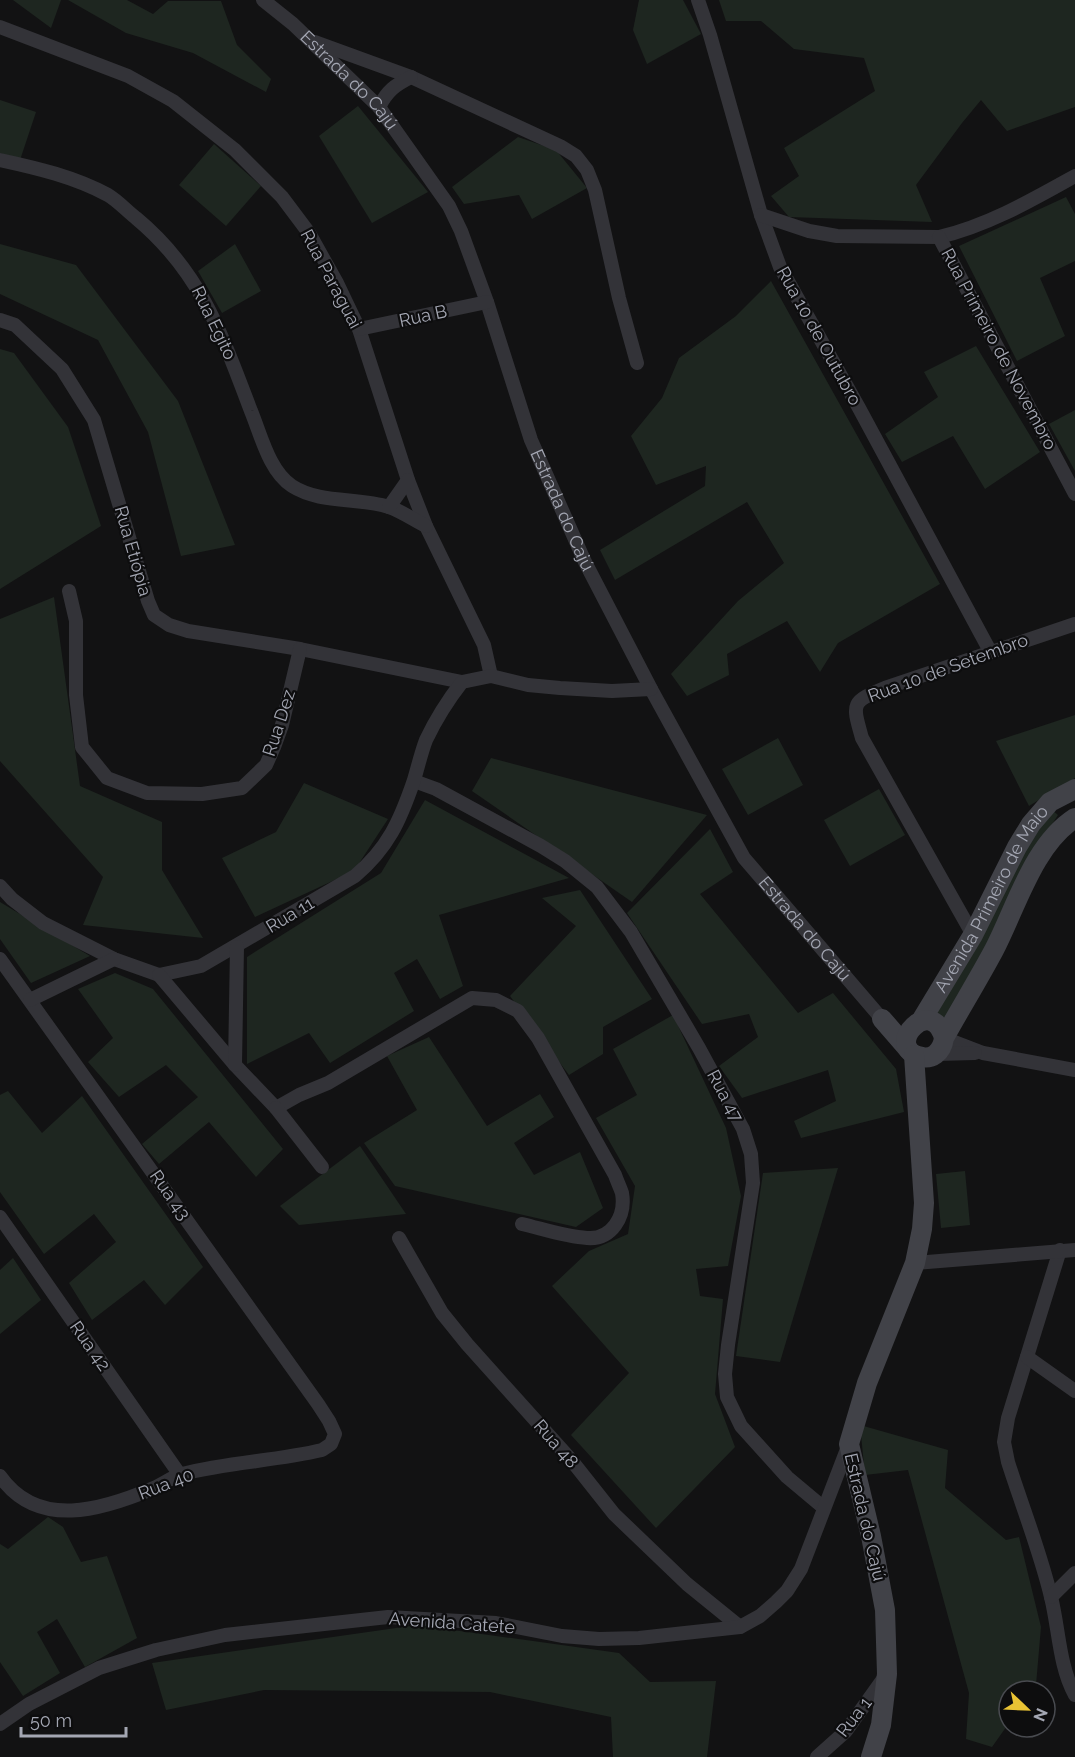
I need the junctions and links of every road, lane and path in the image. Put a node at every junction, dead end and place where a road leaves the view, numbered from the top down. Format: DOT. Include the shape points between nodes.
graph roads {
  1 [pos="263,0"];
  2 [pos="698,0"];
  3 [pos="0,27"];
  4 [pos="310,40"];
  5 [pos="411,77"];
  6 [pos="379,107"];
  7 [pos="0,160"];
  8 [pos="1075,177"];
  9 [pos="761,215"];
  10 [pos="939,237"];
  11 [pos="487,302"];
  12 [pos="0,320"];
  13 [pos="359,330"];
  14 [pos="637,363"];
  15 [pos="408,480"];
  16 [pos="1075,494"];
  17 [pos="389,507"];
  18 [pos="426,525"];
  19 [pos="69,591"];
  20 [pos="1075,624"];
  21 [pos="300,649"];
  22 [pos="990,651"];
  23 [pos="491,676"];
  24 [pos="462,682"];
  25 [pos="651,689"];
  26 [pos="414,781"];
  27 [pos="1075,789"];
  28 [pos="1075,819"];
  29 [pos="0,886"];
  30 [pos="973,935"];
  31 [pos="237,946"];
  32 [pos="0,959"];
  33 [pos="114,959"];
  34 [pos="159,975"];
  35 [pos="30,1000"];
  36 [pos="882,1019"];
  37 [pos="916,1024"];
  38 [pos="940,1046"];
  39 [pos="911,1052"];
  40 [pos="235,1065"];
  41 [pos="1075,1070"];
  42 [pos="276,1108"];
  43 [pos="918,1108"];
  44 [pos="322,1167"];
  45 [pos="0,1217"];
  46 [pos="522,1224"];
  47 [pos="399,1238"];
  48 [pos="1060,1250"];
  49 [pos="1075,1250"];
  50 [pos="915,1263"];
  51 [pos="1027,1357"];
  52 [pos="1075,1392"];
  53 [pos="335,1434"];
  54 [pos="849,1444"];
  55 [pos="180,1475"];
  56 [pos="0,1476"];
  57 [pos="824,1508"];
  58 [pos="1075,1573"];
  59 [pos="1052,1597"];
  60 [pos="740,1627"];
  61 [pos="887,1674"];
  62 [pos="1075,1695"];
  63 [pos="0,1724"];
  64 [pos="818,1757"];
  65 [pos="871,1757"];
  1 -- 4 [label="street, Estrada do Cajú"];
  2 -- 9 [label="street, Rua 10 de Outubro"];
  3 -- 13 [label="street, Rua Paraguai" via="128,76 173,100 235,150 282,197 309,233"];
  4 -- 5 [label="street"];
  4 -- 6 [label="street, Estrada do Cajú"];
  5 -- 6 [label="street" via="386,93"];
  5 -- 14 [label="street" via="576,156 595,190"];
  6 -- 11 [label="street, Estrada do Cajú" via="449,206"];
  7 -- 17 [label="street, Rua Egito" via="67,177 109,196 150,231 192,279 212,315 268,453 278,473 291,486 312,495"];
  8 -- 10 [label="street" via="981,223"];
  9 -- 10 [label="street" via="837,236"];
  9 -- 22 [label="street, Rua 10 de Outubro" via="780,267"];
  10 -- 16 [label="street, Rua Primeiro de Novembro"];
  11 -- 13 [label="street, Rua B"];
  11 -- 25 [label="street, Estrada do Cajú" via="531,440 585,562"];
  12 -- 21 [label="street, Rua Etiópia" via="15,325 62,369 94,420 154,615 188,631"];
  13 -- 15 [label="street, Rua Paraguai"];
  15 -- 17 [label="street"];
  15 -- 18 [label="street, Rua Paraguai"];
  17 -- 18 [label="street, Rua Egito"];
  18 -- 23 [label="street, Rua Paraguai" via="484,645"];
  19 -- 21 [label="street, Rua Dez" via="76,621 76,694 82,747 107,778 147,793 202,794 242,788 266,765 274,747"];
  20 -- 22 [label="street, Rua 10 de Setembro"];
  21 -- 24 [label="street, Rua Etiópia"];
  22 -- 30 [label="street, Rua 10 de Setembro" via="863,697 855,714 862,738"];
  23 -- 24 [label="street"];
  23 -- 25 [label="street" via="560,688"];
  24 -- 26 [label="street, Rua 11" via="425,742"];
  25 -- 36 [label="street, Estrada do Cajú" via="744,858"];
  26 -- 31 [label="street, Rua 11" via="389,841 374,860 355,876"];
  26 -- 57 [label="street, Rua 47" via="541,846 597,886 631,932 699,1048 743,1130 751,1154 753,1183 728,1346 727,1397 741,1426 787,1477"];
  27 -- 30 [label="main road, Avenida Primeiro de Maio" via="1050,802 1031,824"];
  28 -- 38 [label="main road, Avenida Primeiro de Maio" via="1049,841"];
  29 -- 33 [label="street" via="43,923"];
  30 -- 37 [label="main road, Avenida Primeiro de Maio"];
  31 -- 34 [label="street, Rua 11" via="201,966"];
  31 -- 40 [label="street"];
  32 -- 35 [label="street, Rua 43"];
  33 -- 34 [label="street"];
  33 -- 35 [label="street"];
  34 -- 40 [label="street"];
  35 -- 53 [label="street, Rua 43" via="318,1404"];
  36 -- 37 [label="main road"];
  36 -- 39 [label="main road, Estrada do Cajú"];
  37 -- 38 [label="main road" via="927,1021 939,1026"];
  37 -- 39 [label="main road, Estrada do Cajú" via="906,1038"];
  38 -- 39 [label="main road" via="926,1059"];
  38 -- 41 [label="street"];
  38 -- 43 [label="main road, Estrada do Cajú"];
  39 -- 43 [label="main road, Estrada do Cajú"];
  40 -- 42 [label="street"];
  42 -- 44 [label="street"];
  42 -- 46 [label="street" via="327,1083 472,998 496,1000 518,1011 538,1038 622,1194 618,1224 606,1235 588,1238"];
  43 -- 50 [label="main road, Estrada do Cajú" via="924,1203"];
  45 -- 55 [label="street, Rua 42"];
  47 -- 60 [label="street, Rua 48" via="442,1313 466,1344 572,1461 614,1514 687,1584"];
  48 -- 49 [label="street"];
  48 -- 50 [label="street"];
  48 -- 51 [label="street"];
  50 -- 54 [label="main road, Estrada do Cajú" via="867,1383"];
  51 -- 52 [label="street"];
  51 -- 59 [label="street" via="1004,1442"];
  53 -- 55 [label="street, Rua 40" via="332,1444 322,1450"];
  54 -- 57 [label="street, Avenida Catete"];
  54 -- 61 [label="main road, Estrada do Cajú" via="885,1610"];
  55 -- 56 [label="street, Rua 40" via="109,1506 60,1510 50,1510 17,1496"];
  57 -- 60 [label="street, Avenida Catete" via="801,1569 787,1591 760,1616"];
  58 -- 59 [label="street"];
  59 -- 62 [label="street" via="1060,1647"];
  60 -- 63 [label="street, Avenida Catete" via="599,1639 496,1623 388,1617 225,1635 99,1668 29,1704"];
  61 -- 64 [label="street, Rua 1" via="846,1731"];
  61 -- 65 [label="main road, Estrada do Cajú" via="881,1725"];
}
